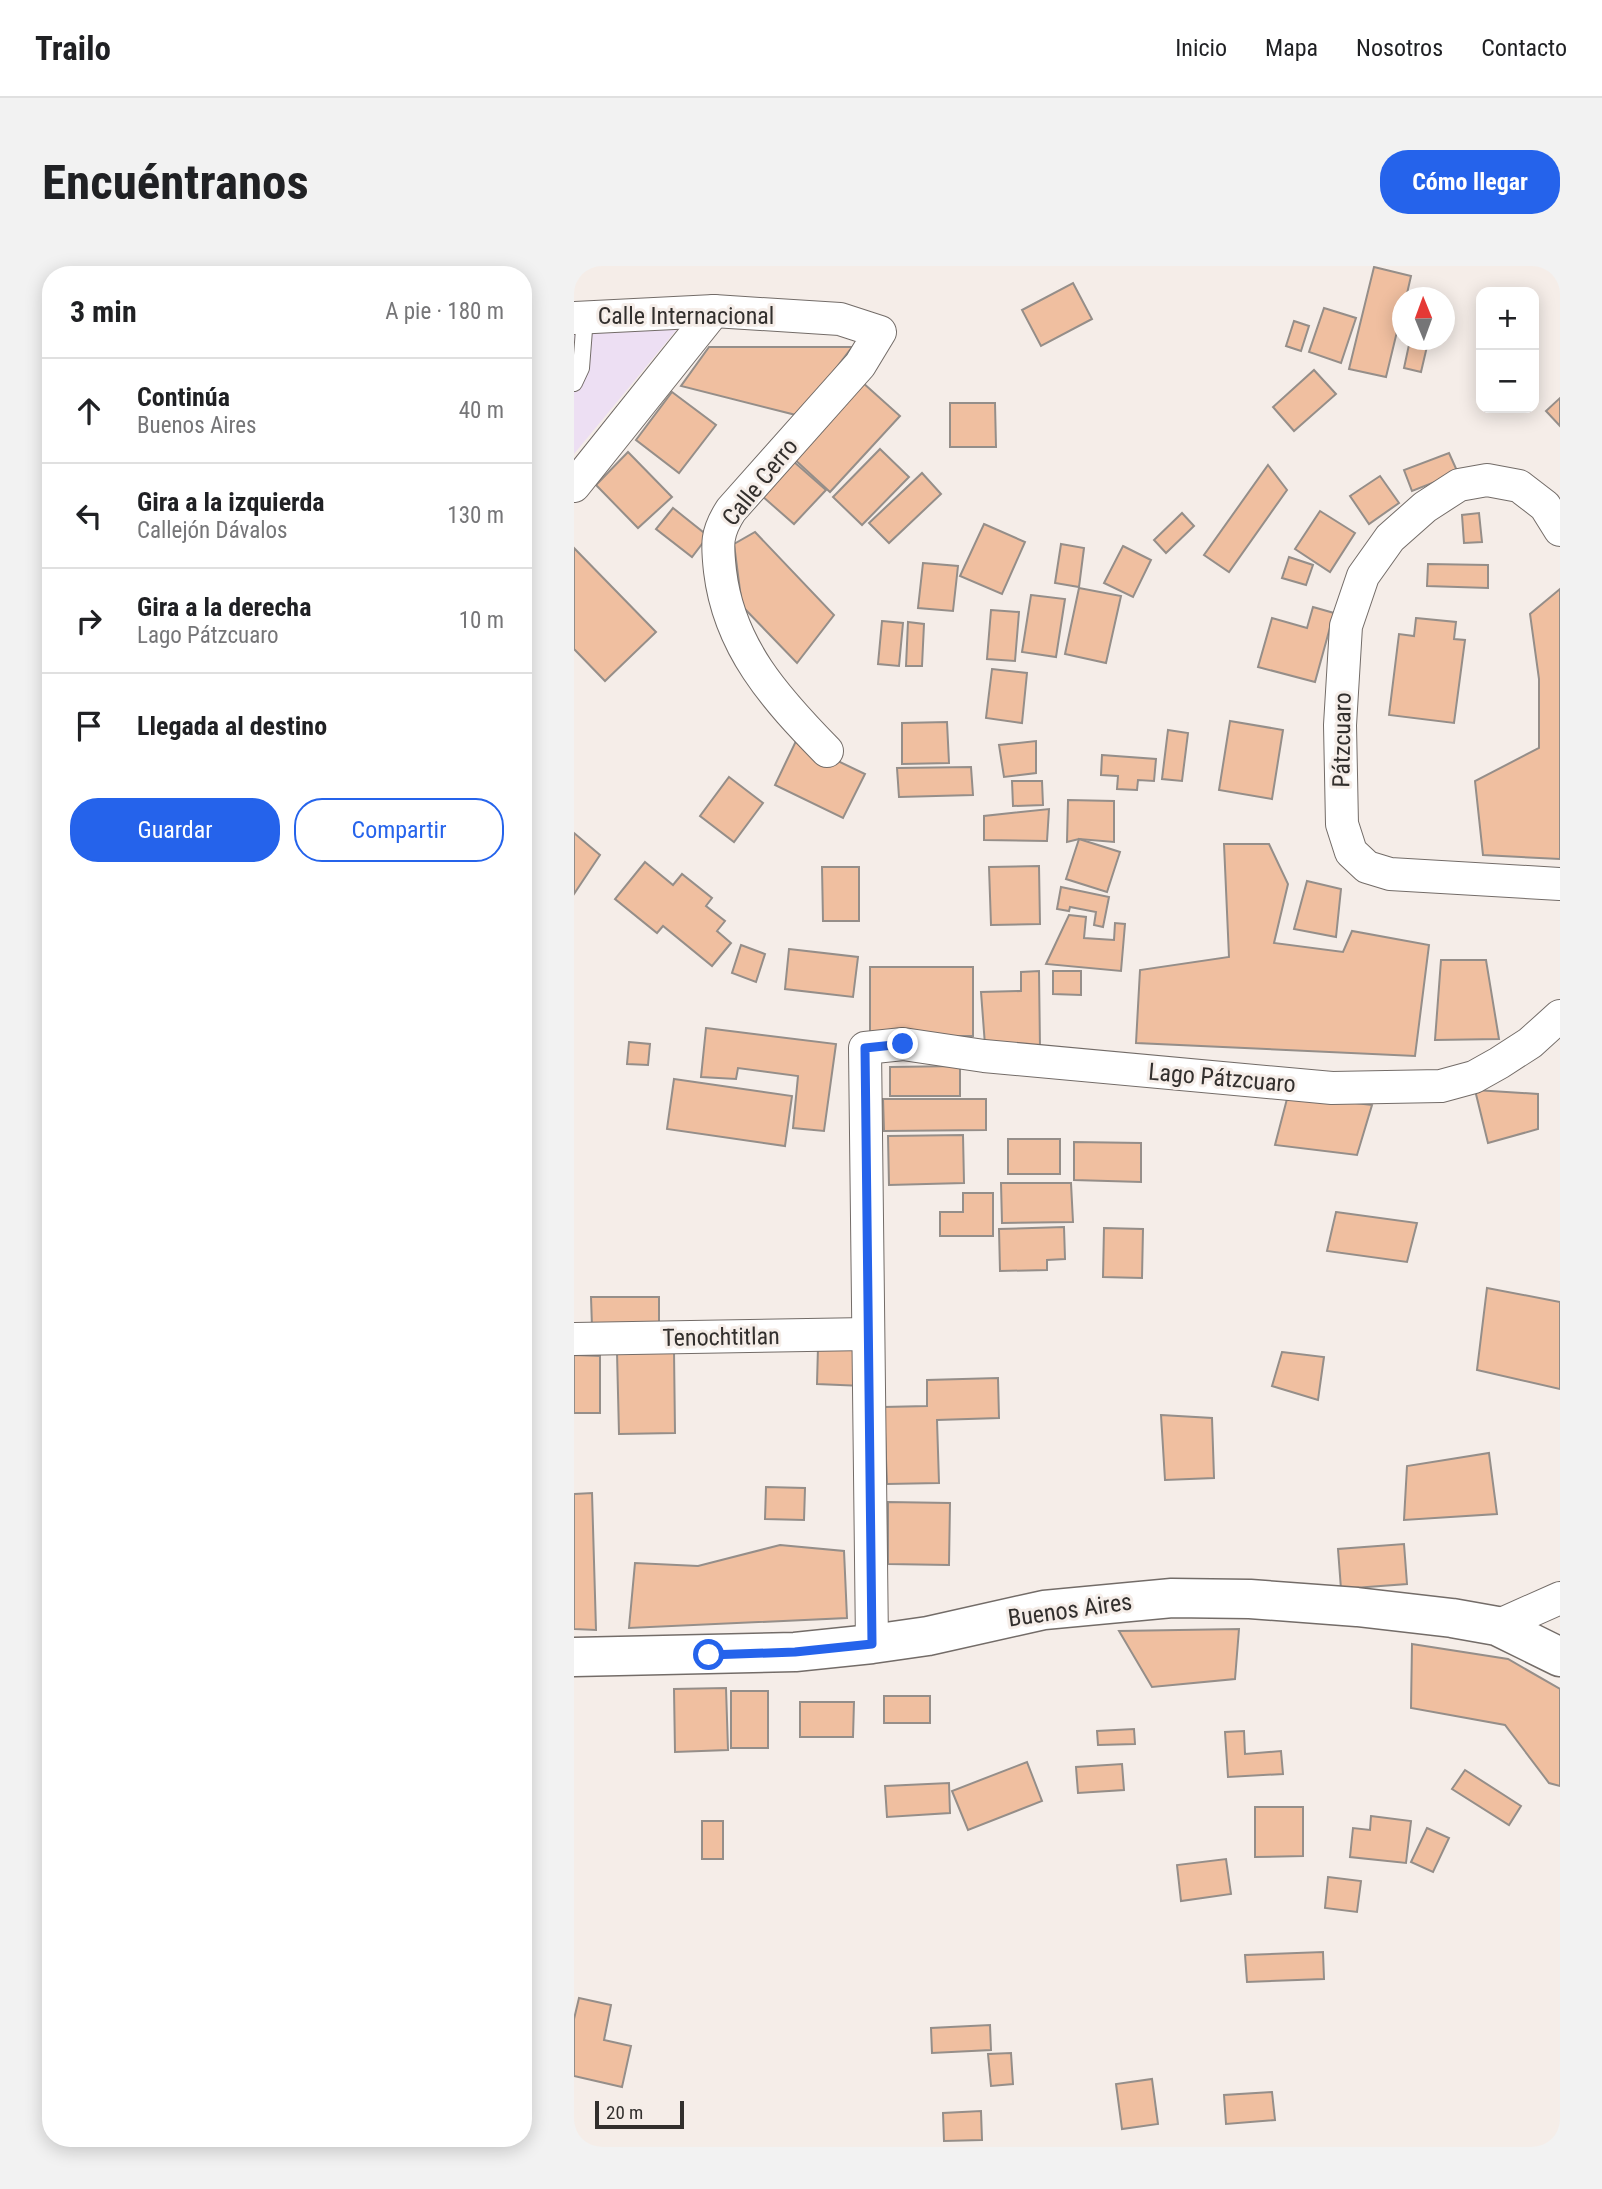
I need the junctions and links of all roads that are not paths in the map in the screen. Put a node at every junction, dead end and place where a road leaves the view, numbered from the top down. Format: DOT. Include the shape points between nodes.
graph roads {
  1 [pos="714,311"];
  2 [pos="580,317"];
  3 [pos="880,332"];
  4 [pos="574,383"];
  5 [pos="574,486"];
  6 [pos="1560,530"];
  7 [pos="827,751"];
  8 [pos="1560,884"];
  9 [pos="1560,1016"];
  10 [pos="868,1334"];
  11 [pos="574,1339"];
  12 [pos="1560,1598"];
  13 [pos="1497,1626"];
  14 [pos="872,1644"];
  15 [pos="574,1657"];
  16 [pos="1560,1657"];
  1 -- 2 [label="street, Calle Internacional"];
  1 -- 3 [label="street, Calle Internacional" via="841,319"];
  1 -- 5 [label="street"];
  2 -- 4 [label="lane" via="581,368"];
  3 -- 7 [label="street, Calle Cerro" via="860,365 731,510 716,542 729,617 742,645 768,687"];
  6 -- 8 [label="street, Pátzcuaro" via="1545,506 1519,486 1487,480 1459,485 1390,538 1363,576 1346,626 1340,725 1342,824 1352,852 1367,867 1390,874"];
  9 -- 10 [label="street, Lago Pátzcuaro" via="1499,1063 1474,1077 1441,1086 1332,1088 984,1056 903,1044 865,1048"];
  10 -- 11 [label="street, Tenochtitlan"];
  10 -- 14 [label="street"];
  12 -- 13 [label="street"];
  13 -- 14 [label="street, Buenos Aires" via="1357,1607 1172,1598 1044,1610"];
  13 -- 16 [label="street, Buenos Aires"];
  14 -- 15 [label="street, Buenos Aires" via="783,1653"];
}
